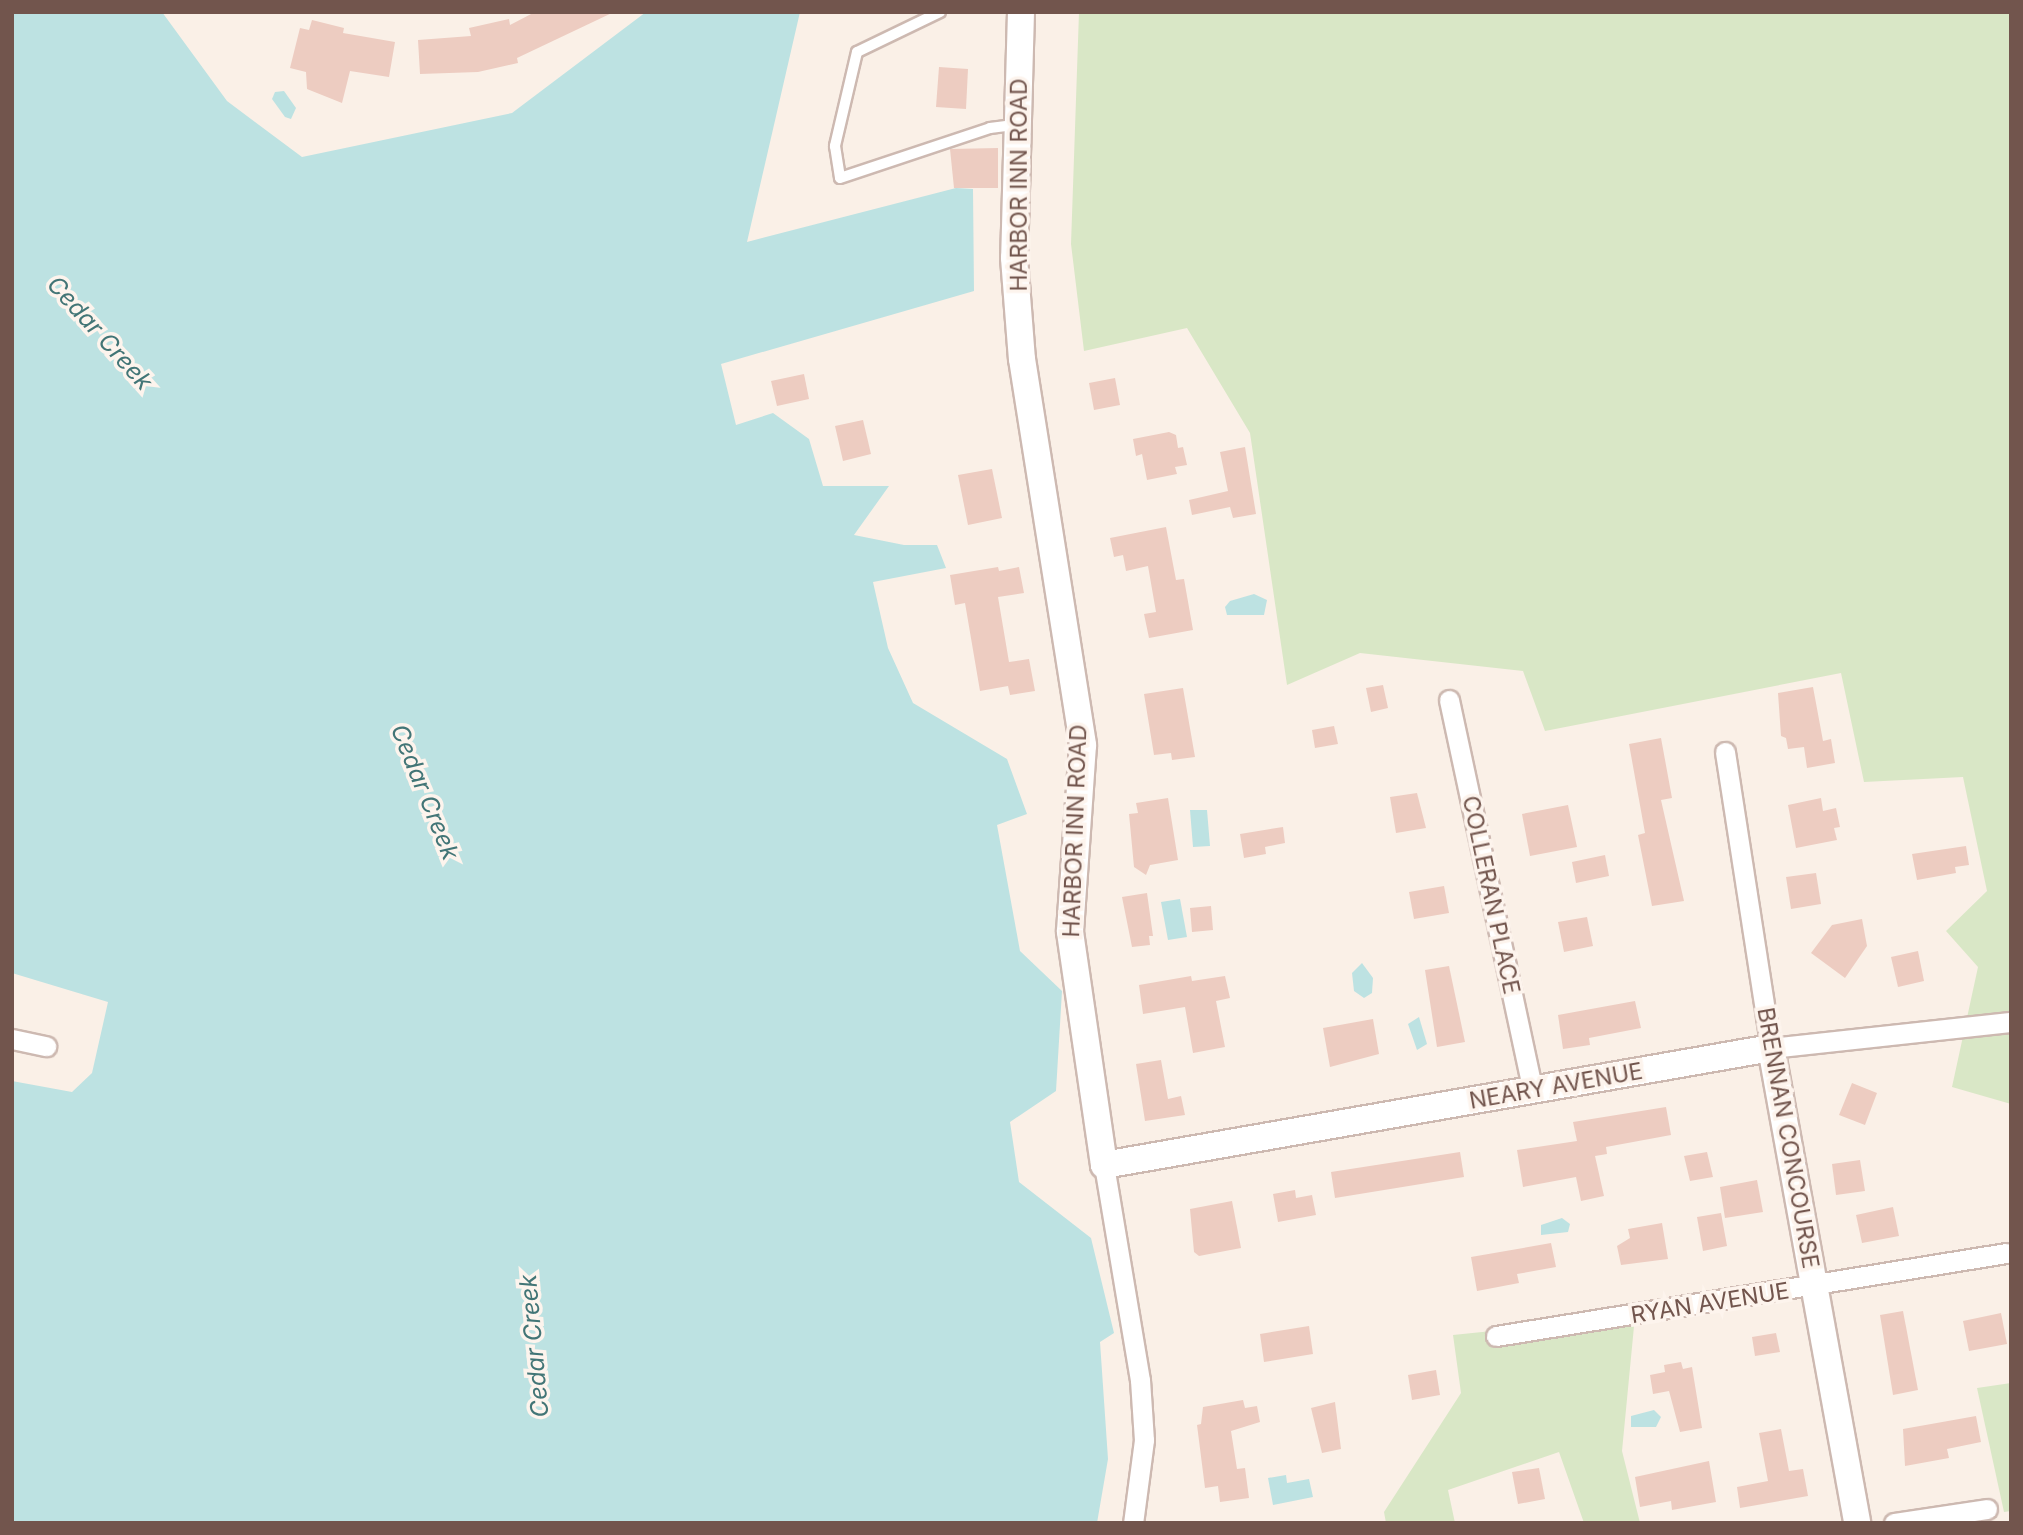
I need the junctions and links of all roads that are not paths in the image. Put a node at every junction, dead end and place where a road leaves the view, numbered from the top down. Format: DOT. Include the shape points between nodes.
graph roads {
  1 [pos="940,12"];
  2 [pos="1021,12"];
  3 [pos="1018,124"];
  4 [pos="1449,700"];
  5 [pos="1725,752"];
  6 [pos="2010,1022"];
  7 [pos="12,1039"];
  8 [pos="46,1046"];
  9 [pos="1770,1048"];
  10 [pos="1533,1091"];
  11 [pos="1104,1165"];
  12 [pos="2006,1253"];
  13 [pos="1816,1287"];
  14 [pos="1496,1336"];
  15 [pos="1987,1508"];
  16 [pos="1133,1523"];
  17 [pos="1857,1523"];
  18 [pos="1894,1523"];
  1 -- 3 [label="lane" via="857,52 835,146 840,178 989,128"];
  2 -- 3 [label="main road, HARBOR INN ROAD"];
  3 -- 11 [label="main road, HARBOR INN ROAD" via="1014,258 1023,359 1083,745 1070,932"];
  4 -- 10 [label="street, COLLERAN PLACE"];
  5 -- 9 [label="street, BRENNAN CONCOURSE"];
  6 -- 9 [label="street, NEARY AVENUE"];
  7 -- 8 [label="street"];
  9 -- 10 [label="main road, NEARY AVENUE"];
  9 -- 13 [label="main road, BRENNAN CONCOURSE"];
  10 -- 11 [label="main road, NEARY AVENUE"];
  11 -- 16 [label="street, HARBOR INN ROAD" via="1140,1380 1144,1440"];
  12 -- 13 [label="street, RYAN AVENUE"];
  13 -- 14 [label="street, RYAN AVENUE"];
  13 -- 17 [label="main road, BRENNAN CONCOURSE"];
  15 -- 18 [label="street"];
}
